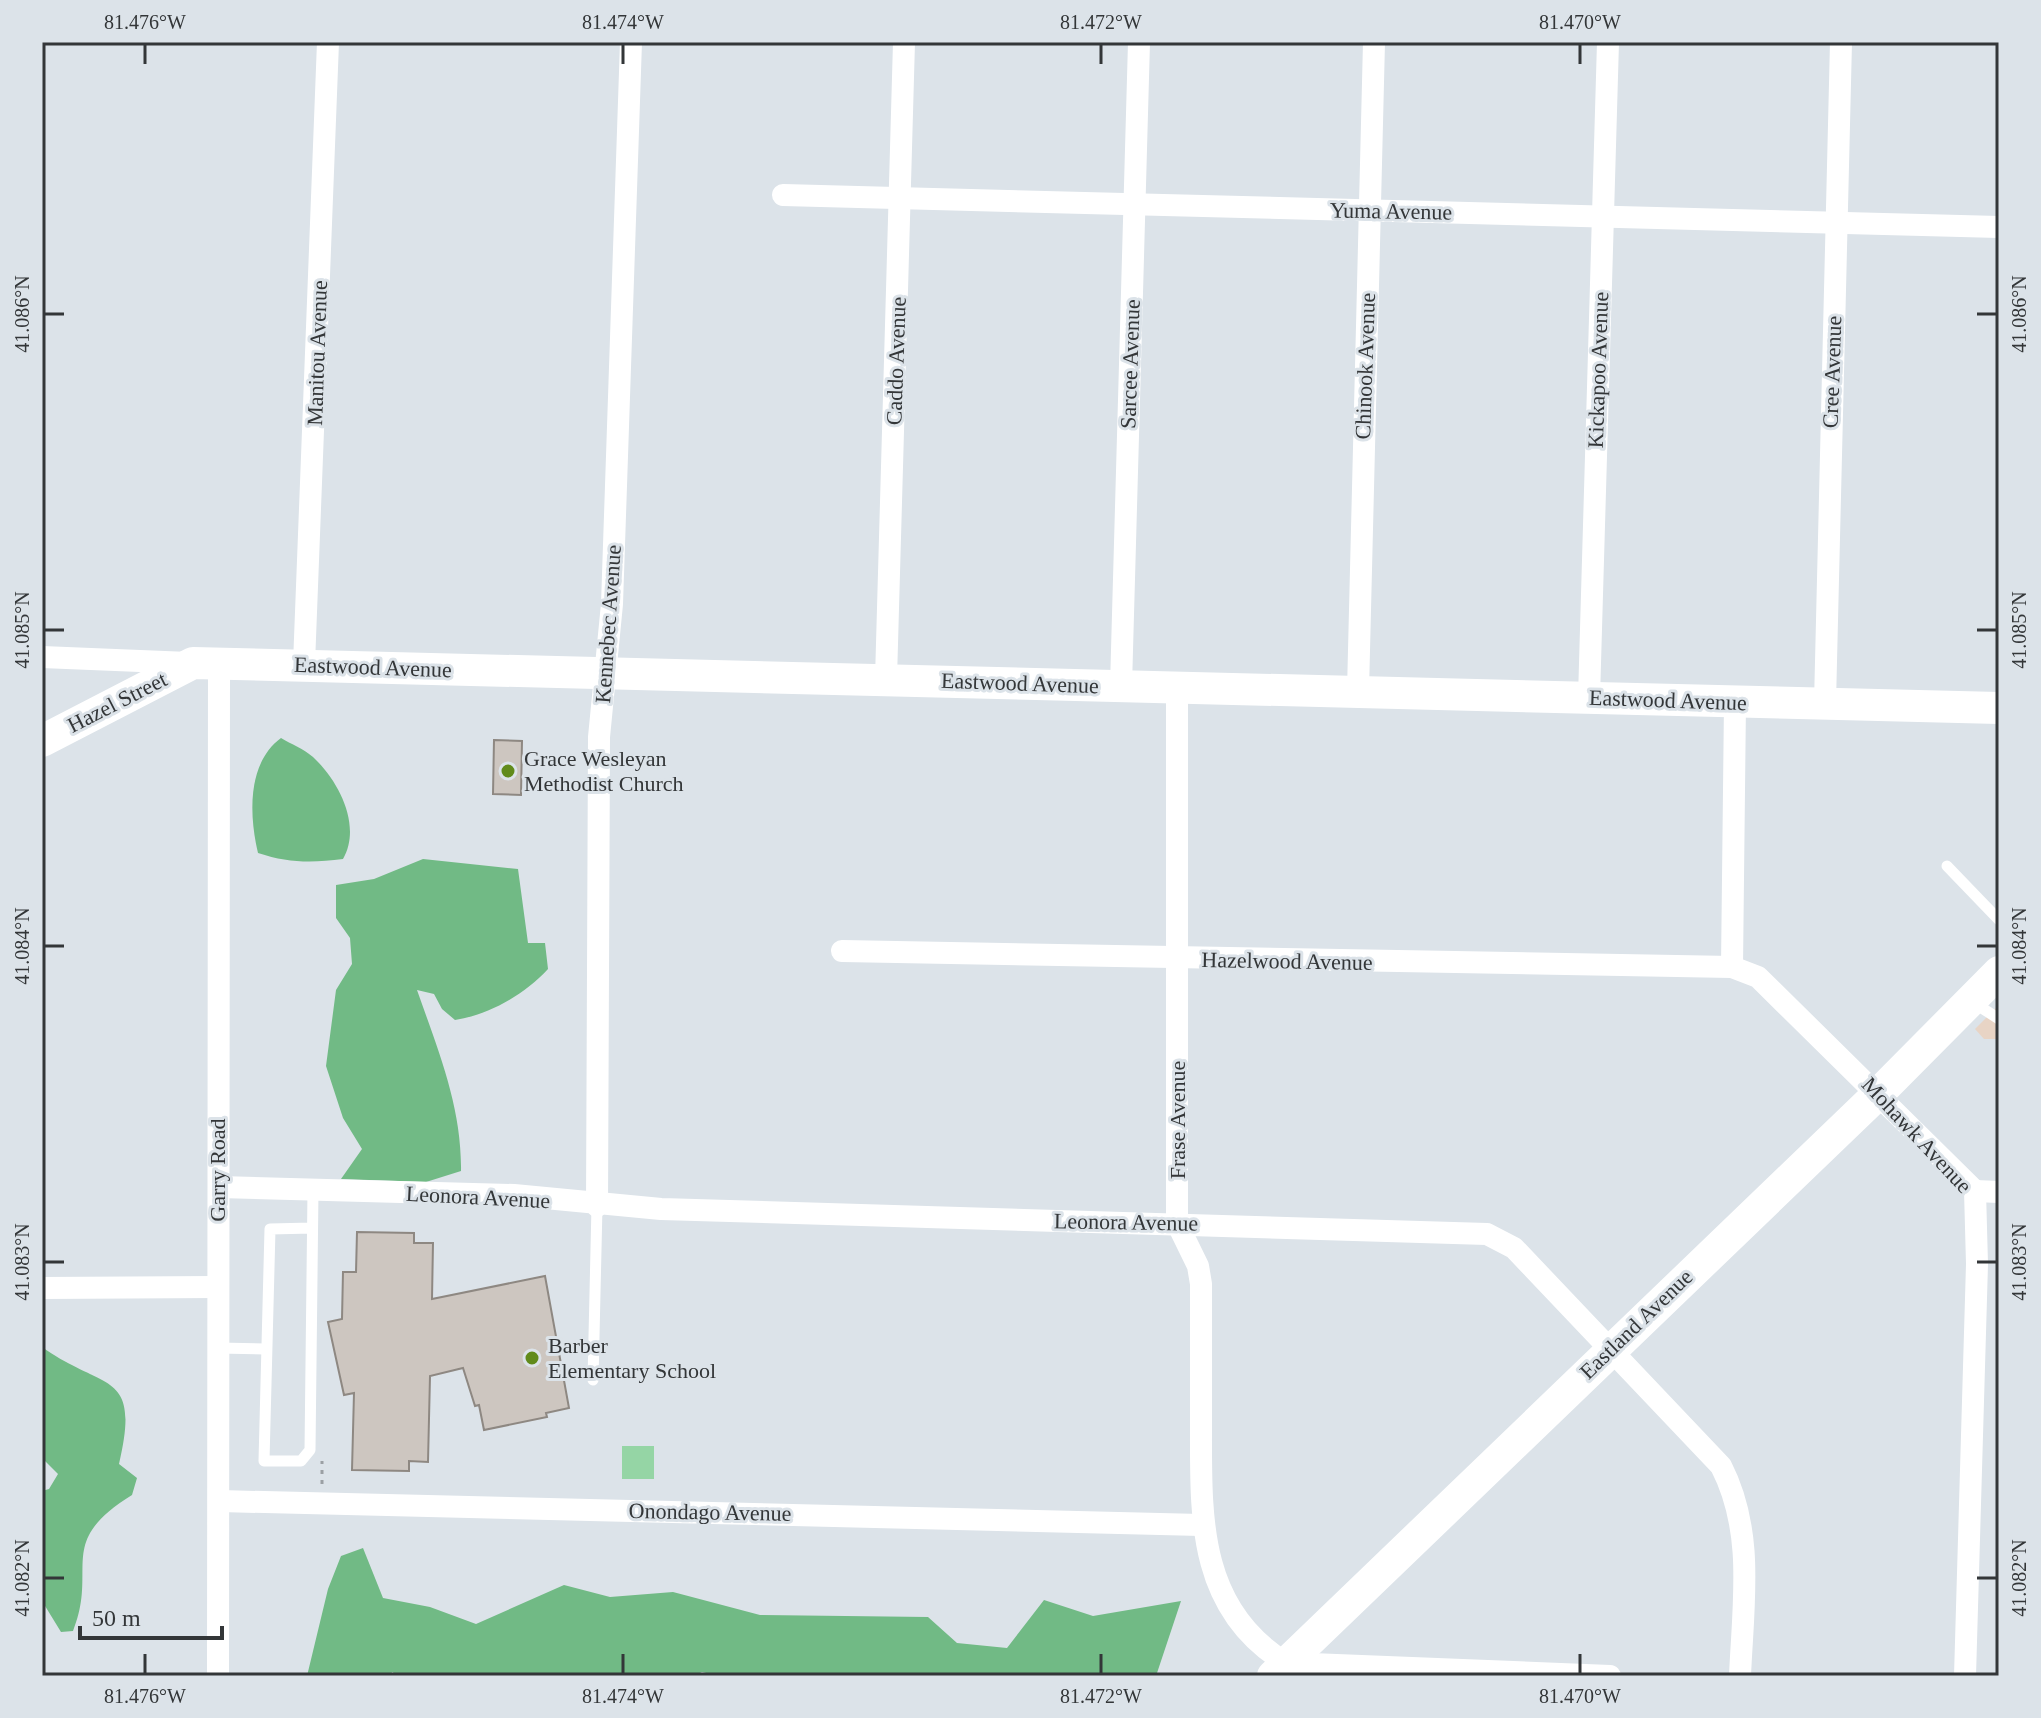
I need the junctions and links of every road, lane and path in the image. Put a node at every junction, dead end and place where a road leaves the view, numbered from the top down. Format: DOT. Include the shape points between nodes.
graph roads {
  1 [pos="328,42"];
  2 [pos="631,42"];
  3 [pos="904,42"];
  4 [pos="1139,42"];
  5 [pos="1374,42"];
  6 [pos="1608,42"];
  7 [pos="1841,42"];
  8 [pos="783,195"];
  9 [pos="900,198"];
  10 [pos="1135,204"];
  11 [pos="1369,211"];
  12 [pos="1602,216"];
  13 [pos="1838,224"];
  14 [pos="1999,227"];
  15 [pos="42,657"];
  16 [pos="206,663"];
  17 [pos="304,664"];
  18 [pos="605,672"];
  19 [pos="886,679"];
  20 [pos="1121,686"];
  21 [pos="1177,687"];
  22 [pos="1358,691"];
  23 [pos="1589,698"];
  24 [pos="1735,702"];
  25 [pos="1825,703"];
  26 [pos="1999,708"];
  27 [pos="42,741"];
  28 [pos="1947,866"];
  29 [pos="1999,920"];
  30 [pos="842,951"];
  31 [pos="1177,959"];
  32 [pos="1732,967"];
  33 [pos="1999,972"];
  34 [pos="1970,1000"];
  35 [pos="1999,1019"];
  36 [pos="1879,1093"];
  37 [pos="219,1187"];
  38 [pos="313,1190"];
  39 [pos="1975,1191"];
  40 [pos="1999,1192"];
  41 [pos="597,1206"];
  42 [pos="1177,1223"];
  43 [pos="312,1228"];
  44 [pos="216,1287"];
  45 [pos="42,1288"];
  46 [pos="217,1348"];
  47 [pos="266,1349"];
  48 [pos="1610,1350"];
  49 [pos="593,1380"];
  50 [pos="322,1473"];
  51 [pos="322,1484"];
  52 [pos="220,1501"];
  53 [pos="1201,1525"];
  54 [pos="1280,1669"];
  55 [pos="1533,1675"];
  56 [pos="218,1676"];
  57 [pos="1610,1676"];
  58 [pos="1740,1676"];
  59 [pos="1965,1676"];
  1 -- 17 [label="street, Manitou Avenue"];
  2 -- 18 [label="street, Kennebec Avenue" via="612,604"];
  3 -- 9 [label="street, Caddo Avenue"];
  4 -- 10 [label="street, Sarcee Avenue"];
  5 -- 11 [label="street, Chinook Avenue"];
  6 -- 12 [label="street, Kickapoo Avenue"];
  7 -- 13 [label="street, Cree Avenue"];
  8 -- 9 [label="street, Yuma Avenue"];
  9 -- 10 [label="street, Yuma Avenue"];
  9 -- 19 [label="street, Caddo Avenue"];
  10 -- 11 [label="street, Yuma Avenue"];
  10 -- 20 [label="street, Sarcee Avenue"];
  11 -- 12 [label="street, Yuma Avenue"];
  11 -- 22 [label="street, Chinook Avenue"];
  12 -- 13 [label="street, Yuma Avenue"];
  12 -- 23 [label="street, Kickapoo Avenue"];
  13 -- 14 [label="street, Yuma Avenue"];
  13 -- 25 [label="street, Cree Avenue"];
  15 -- 16 [label="street, Eastwood Avenue"];
  16 -- 17 [label="street, Eastwood Avenue"];
  16 -- 27 [label="street, Hazel Street"];
  16 -- 37 [label="street, Garry Road"];
  17 -- 18 [label="street, Eastwood Avenue"];
  18 -- 19 [label="street, Eastwood Avenue"];
  18 -- 41 [label="street, Kennebec Avenue" via="599,737"];
  19 -- 20 [label="street, Eastwood Avenue"];
  20 -- 21 [label="street, Eastwood Avenue"];
  21 -- 22 [label="street, Eastwood Avenue"];
  21 -- 31 [label="street, Frase Avenue"];
  22 -- 23 [label="street, Eastwood Avenue"];
  23 -- 24 [label="street, Eastwood Avenue"];
  24 -- 25 [label="street, Eastwood Avenue"];
  24 -- 32 [label="street"];
  25 -- 26 [label="street, Eastwood Avenue"];
  28 -- 29 [label="lane"];
  30 -- 31 [label="street, Hazelwood Avenue"];
  31 -- 32 [label="street, Hazelwood Avenue"];
  31 -- 42 [label="street, Frase Avenue"];
  32 -- 36 [label="street, Mohawk Avenue" via="1758,977"];
  33 -- 34 [label="street, Eastland Avenue"];
  34 -- 35 [label="lane"];
  34 -- 36 [label="street, Eastland Avenue"];
  36 -- 39 [label="street, Mohawk Avenue"];
  36 -- 48 [label="street, Eastland Avenue"];
  37 -- 38 [label="street, Leonora Avenue"];
  37 -- 44 [label="street, Garry Road"];
  38 -- 41 [label="street, Leonora Avenue" via="514,1195"];
  38 -- 43 [label="lane"];
  39 -- 40 [label="street"];
  39 -- 59 [label="street, Mohawk Avenue"];
  41 -- 42 [label="street, Leonora Avenue"];
  41 -- 49 [label="lane"];
  42 -- 48 [label="street, Leonora Avenue" via="1487,1234 1514,1248"];
  42 -- 53 [label="street, Frase Avenue" via="1201,1284"];
  43 -- 47 [label="lane" via="270,1229"];
  43 -- 47 [label="lane" via="310,1450 301,1461 264,1461"];
  44 -- 45 [label="street"];
  44 -- 46 [label="street, Garry Road"];
  46 -- 47 [label="lane"];
  46 -- 52 [label="street, Garry Road"];
  48 -- 54 [label="street, Eastland Avenue"];
  48 -- 58 [label="street, Leonora Avenue" via="1698,1438 1729,1482 1745,1542"];
  50 -- 51 [label="path"];
  52 -- 53 [label="street, Onondago Avenue"];
  52 -- 56 [label="street, Garry Road"];
  53 -- 54 [label="street, Frase Avenue" via="1217,1580 1239,1624"];
  54 -- 55 [label="street"];
  55 -- 57 [label="street"];
}
